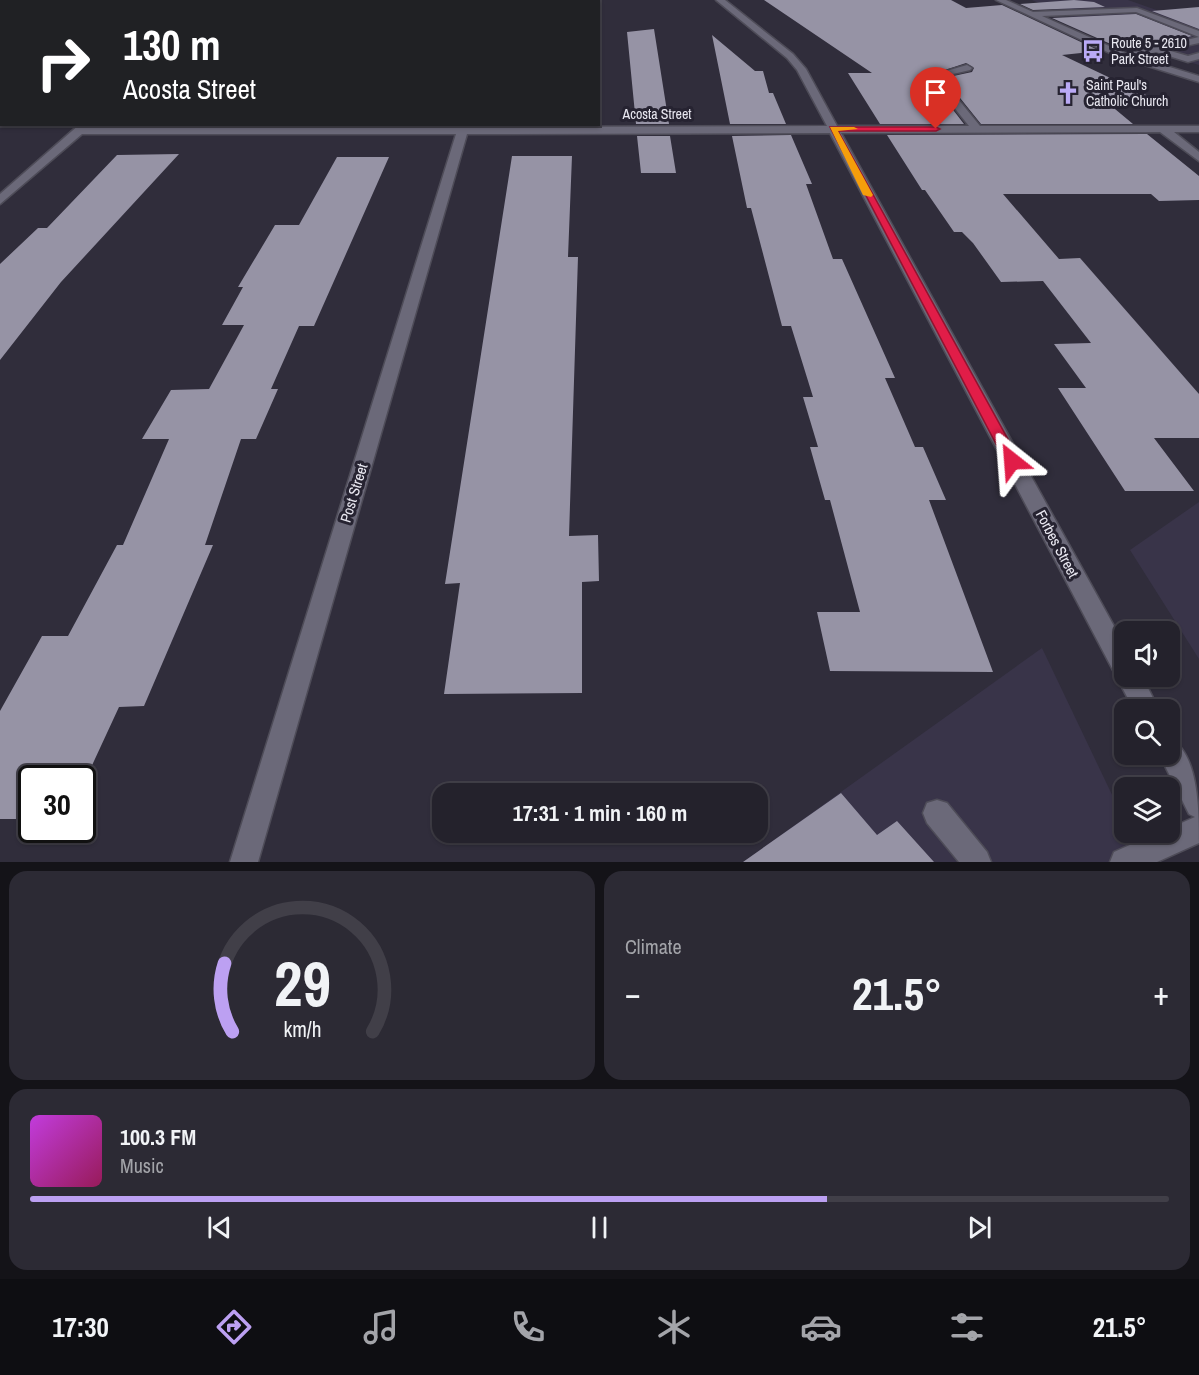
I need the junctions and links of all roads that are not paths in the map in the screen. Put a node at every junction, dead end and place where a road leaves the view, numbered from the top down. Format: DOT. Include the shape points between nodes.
graph roads {
  1 [pos="720,0"];
  2 [pos="1000,0"];
  3 [pos="1031,14"];
  4 [pos="1159,18"];
  5 [pos="1138,20"];
  6 [pos="1076,25"];
  7 [pos="1059,27"];
  8 [pos="1199,34"];
  9 [pos="1199,40"];
  10 [pos="1156,50"];
  11 [pos="1199,56"];
  12 [pos="1126,57"];
  13 [pos="967,68"];
  14 [pos="1175,72"];
  15 [pos="1199,79"];
  16 [pos="1199,89"];
  17 [pos="463,127"];
  18 [pos="83,128"];
  19 [pos="832,129"];
  20 [pos="977,129"];
  21 [pos="1163,129"];
  22 [pos="1199,129"];
  23 [pos="1199,158"];
  24 [pos="0,184"];
  25 [pos="18,184"];
  26 [pos="0,200"];
  27 [pos="1114,648"];
  28 [pos="1178,765"];
  29 [pos="1199,805"];
  30 [pos="937,813"];
  31 [pos="1199,829"];
  32 [pos="244,862"];
  33 [pos="977,862"];
  34 [pos="1125,862"];
  1 -- 19 [label="street, Forbes Street" via="790,56 801,69"];
  2 -- 3 [label="street"];
  3 -- 4 [label="street" via="1137,10"];
  3 -- 7 [label="street"];
  4 -- 5 [label="street"];
  4 -- 8 [label="street"];
  6 -- 7 [label="street"];
  7 -- 12 [label="street"];
  9 -- 10 [label="street"];
  10 -- 11 [label="street" via="1188,59"];
  10 -- 12 [label="street"];
  12 -- 14 [label="street"];
  13 -- 20 [label="street" via="934,76"];
  14 -- 15 [label="street"];
  14 -- 16 [label="street"];
  17 -- 18 [label="street, Acosta Street"];
  17 -- 19 [label="street, Acosta Street"];
  17 -- 32 [label="street, Post Street"];
  18 -- 25 [label="street"];
  19 -- 20 [label="street, Acosta Street"];
  19 -- 27 [label="street, Forbes Street"];
  20 -- 21 [label="street, Acosta Street"];
  21 -- 22 [label="street, Acosta Street"];
  21 -- 23 [label="street"];
  24 -- 25 [label="street"];
  25 -- 26 [label="street"];
  28 -- 29 [label="street"];
  30 -- 33 [label="street"];
  31 -- 34 [label="street"];
}
